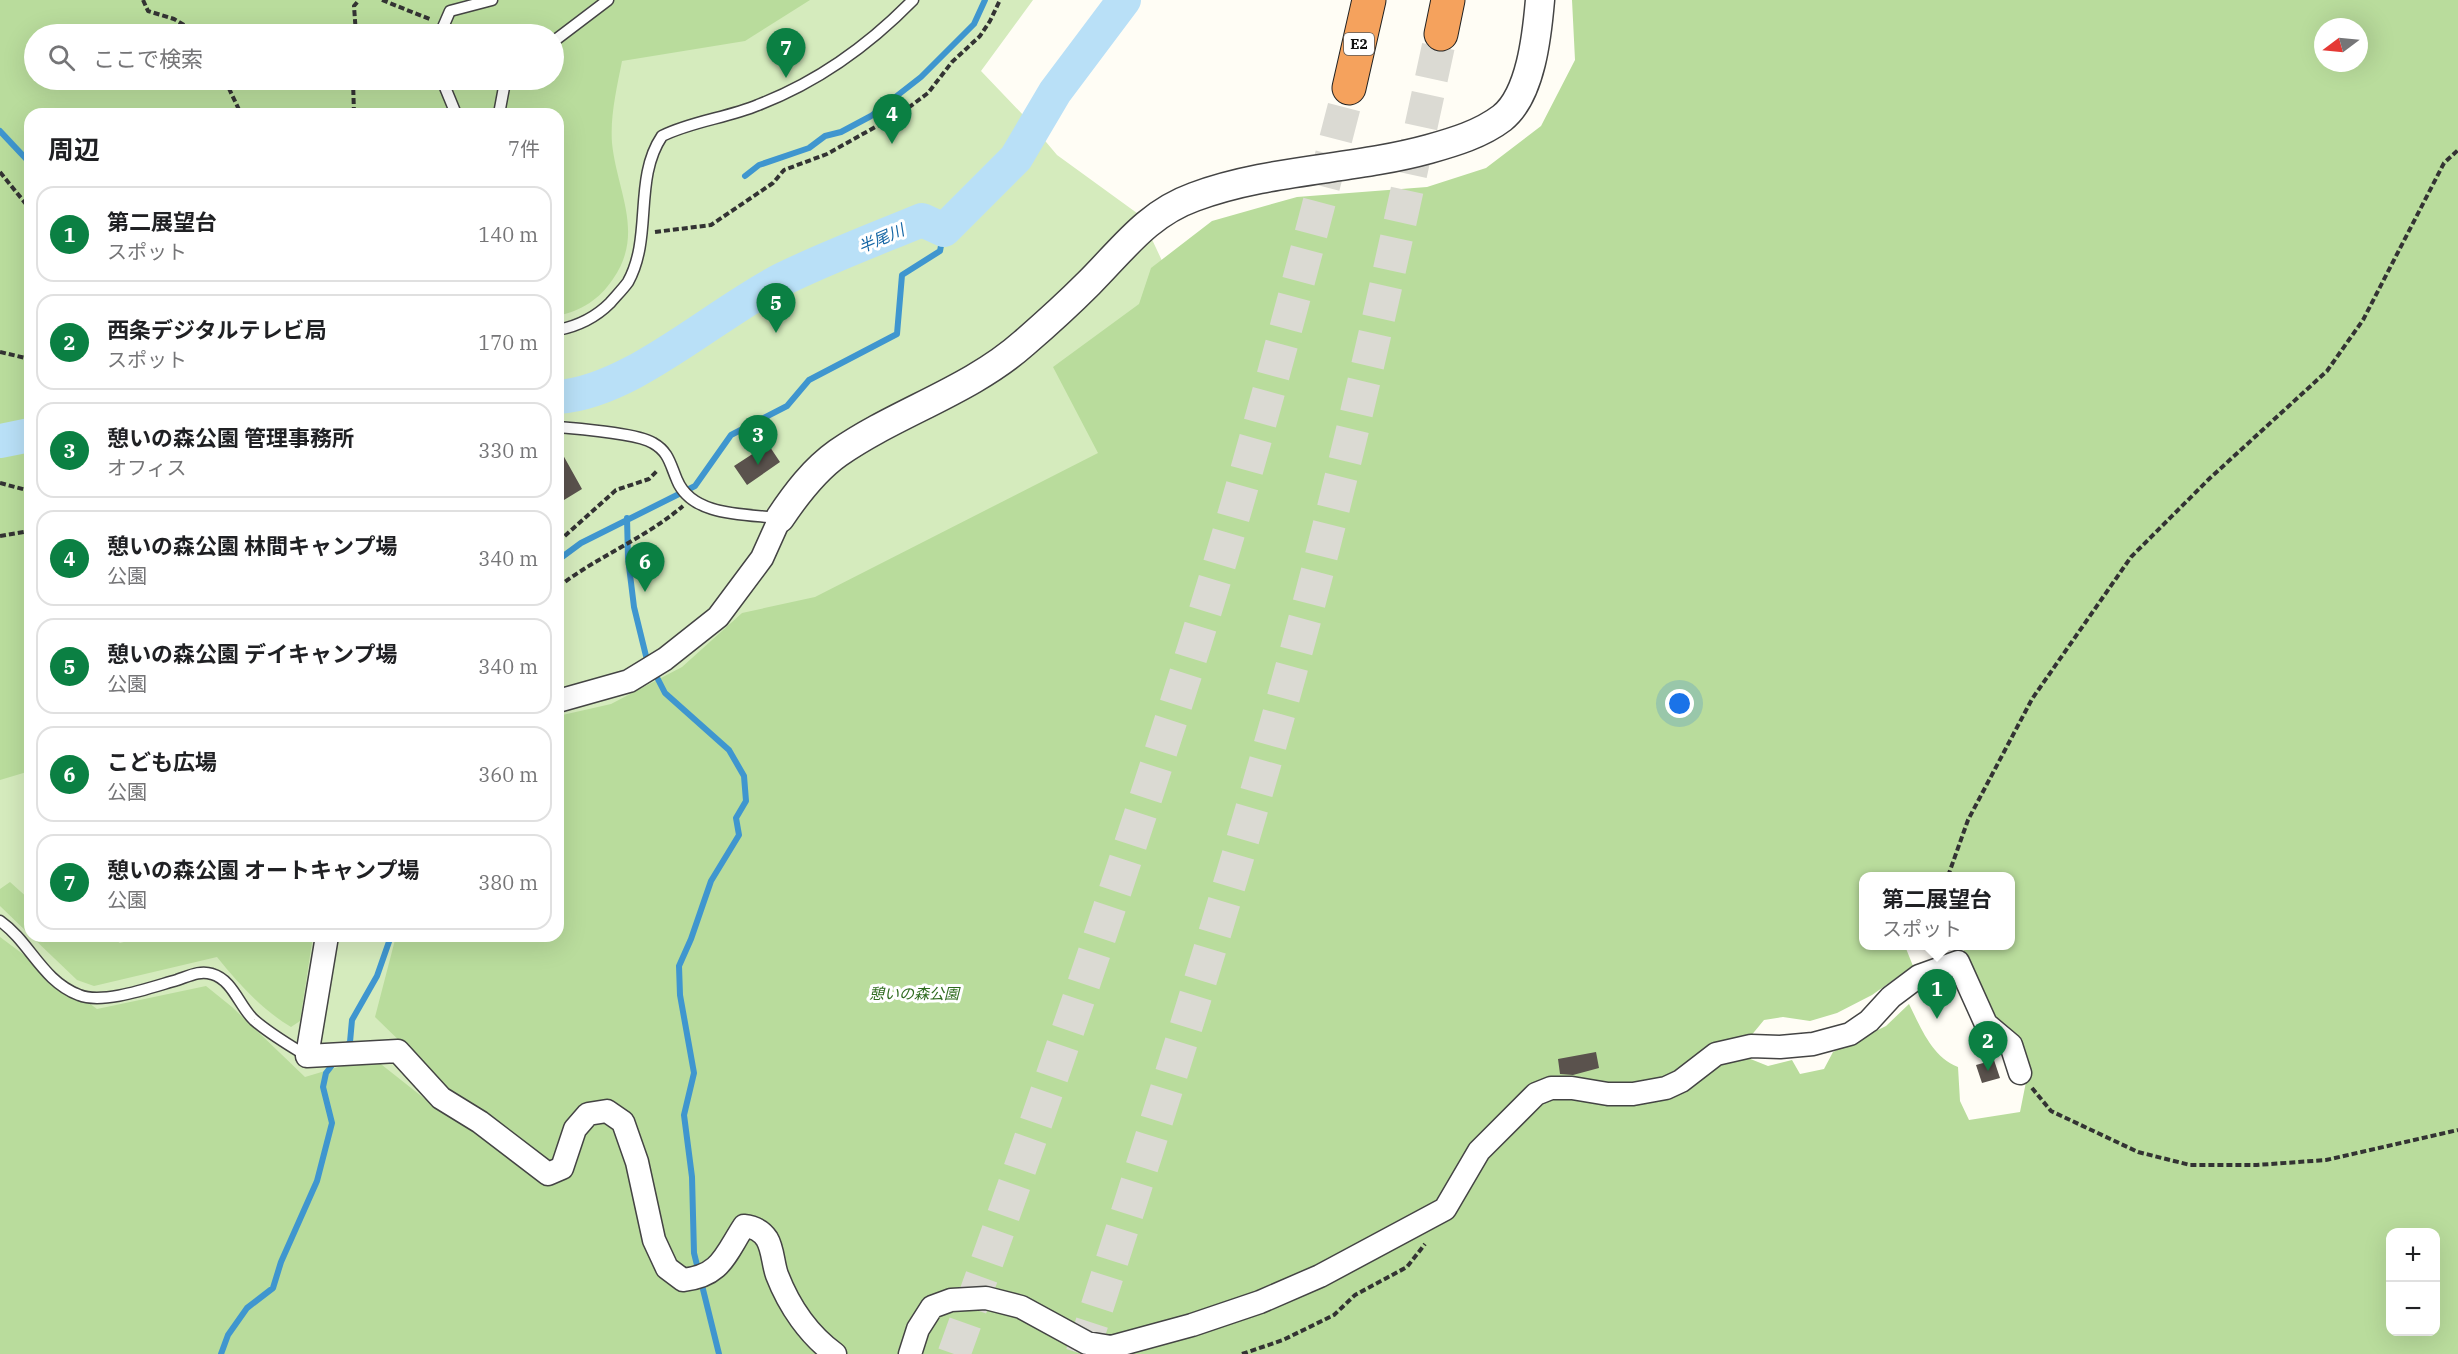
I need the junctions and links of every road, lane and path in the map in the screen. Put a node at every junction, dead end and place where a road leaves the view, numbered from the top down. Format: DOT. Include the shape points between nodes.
graph roads {
  1 [pos="143,0"];
  2 [pos="359,0"];
  3 [pos="382,0"];
  4 [pos="492,0"];
  5 [pos="608,0"];
  6 [pos="913,0"];
  7 [pos="1000,0"];
  8 [pos="1369,0"];
  9 [pos="1448,0"];
  10 [pos="1540,0"];
  11 [pos="182,24"];
  12 [pos="355,24"];
  13 [pos="430,24"];
  14 [pos="445,24"];
  15 [pos="564,33"];
  16 [pos="1441,34"];
  17 [pos="1349,88"];
  18 [pos="230,90"];
  19 [pos="354,90"];
  20 [pos="446,90"];
  21 [pos="505,90"];
  22 [pos="238,108"];
  23 [pos="354,108"];
  24 [pos="454,108"];
  25 [pos="501,108"];
  26 [pos="2458,150"];
  27 [pos="0,172"];
  28 [pos="24,202"];
  29 [pos="640,234"];
  30 [pos="564,328"];
  31 [pos="0,351"];
  32 [pos="24,357"];
  33 [pos="564,428"];
  34 [pos="670,461"];
  35 [pos="0,483"];
  36 [pos="24,489"];
  37 [pos="692,499"];
  38 [pos="780,518"];
  39 [pos="24,532"];
  40 [pos="0,536"];
  41 [pos="564,536"];
  42 [pos="564,583"];
  43 [pos="564,699"];
  44 [pos="1949,872"];
  45 [pos="0,921"];
  46 [pos="326,942"];
  47 [pos="307,1056"];
  48 [pos="2020,1073"];
  49 [pos="2458,1130"];
  50 [pos="1431,1217"];
  51 [pos="835,1354"];
  52 [pos="910,1354"];
  53 [pos="1242,1354"];
  1 -- 11 [label="path" via="148,11"];
  2 -- 12 [label="path" via="354,6"];
  3 -- 13 [label="path"];
  4 -- 14 [label="lane" via="450,11"];
  5 -- 15 [label="lane"];
  6 -- 29 [label="lane" via="861,48 806,83 758,105 662,136 647,166"];
  7 -- 29 [label="path" via="980,36 952,62 928,93 904,111 827,154 784,170 773,183 711,225"];
  8 -- 17 [label="highway, E2"];
  9 -- 16 [label="highway"];
  10 -- 38 [label="street" via="1525,87 1503,118 1460,140 1395,158 1240,184 1192,197 1143,225 1089,283 1022,345 976,376 838,453 801,488"];
  18 -- 22 [label="path"];
  19 -- 23 [label="path"];
  20 -- 24 [label="lane"];
  21 -- 25 [label="lane"];
  26 -- 44 [label="path" via="2444,163 2363,320 2327,371 2131,557 2032,699 1968,820"];
  27 -- 28 [label="path"];
  29 -- 30 [label="lane" via="627,282 588,320"];
  31 -- 32 [label="path"];
  33 -- 34 [label="lane" via="651,441"];
  34 -- 37 [label="lane" via="677,482"];
  34 -- 41 [label="path" via="649,480 616,490"];
  35 -- 36 [label="path"];
  37 -- 38 [label="lane" via="712,510"];
  37 -- 42 [label="path" via="634,542"];
  38 -- 43 [label="street" via="762,558 718,617 665,659 629,681"];
  39 -- 40 [label="path"];
  45 -- 47 [label="lane" via="44,972 80,996 135,992 200,972 212,974 224,980 252,1018"];
  46 -- 47 [label="street"];
  47 -- 51 [label="street" via="398,1050 441,1098 480,1122 548,1174 562,1168 575,1129 588,1113 607,1111 623,1122 637,1162 654,1240 667,1268 683,1280 701,1278 716,1269 744,1226 756,1228 768,1240 777,1275 792,1307 821,1344"];
  48 -- 49 [label="path" via="2051,1111 2138,1152 2190,1165 2326,1160"];
  48 -- 50 [label="street" via="2011,1045 1986,1024 1958,962 1919,976 1850,1034 1813,1044 1751,1046 1716,1054 1666,1088 1633,1094 1551,1088 1536,1094 1479,1151 1445,1209"];
  50 -- 52 [label="street" via="1320,1276 1260,1302 1136,1341 1111,1347 1088,1343 1021,1307 986,1298 951,1300 932,1308 918,1329"];
  50 -- 53 [label="path" via="1424,1245 1407,1267 1355,1295 1334,1315 1283,1340"];
}
